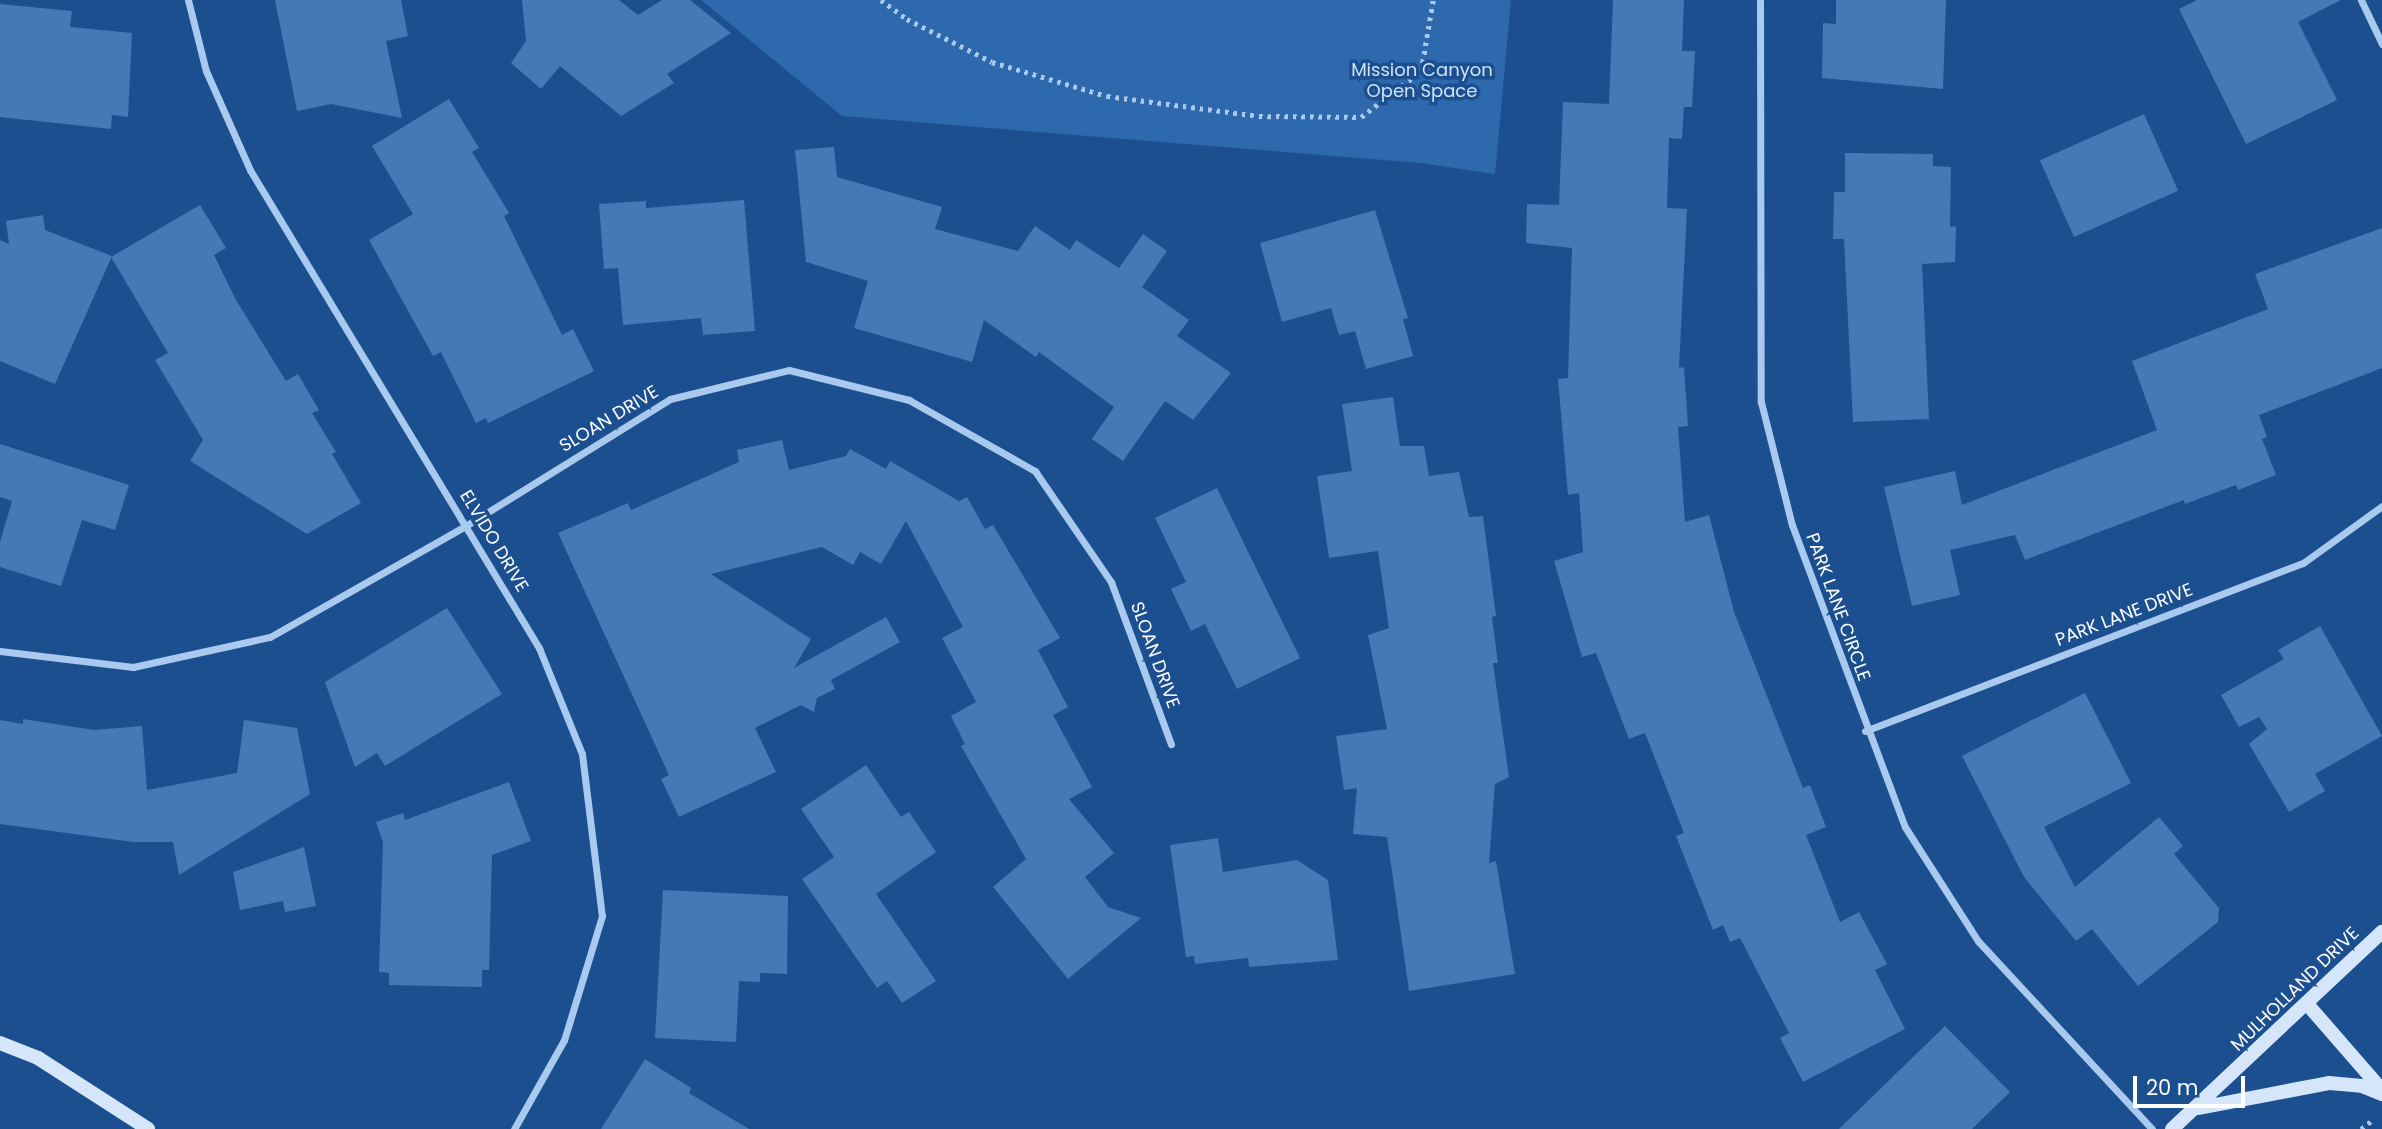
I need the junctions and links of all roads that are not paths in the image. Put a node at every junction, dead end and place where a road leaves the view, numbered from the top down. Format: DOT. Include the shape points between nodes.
graph roads {
  1 [pos="188,0"];
  2 [pos="1760,0"];
  3 [pos="2361,0"];
  4 [pos="2382,44"];
  5 [pos="2382,506"];
  6 [pos="467,525"];
  7 [pos="0,652"];
  8 [pos="1866,731"];
  9 [pos="1171,744"];
  10 [pos="2382,932"];
  11 [pos="2308,1005"];
  12 [pos="0,1043"];
  13 [pos="2382,1092"];
  14 [pos="2197,1108"];
  15 [pos="148,1129"];
  16 [pos="514,1129"];
  17 [pos="2152,1129"];
  18 [pos="2172,1129"];
  1 -- 6 [label="street, ELVIDO DRIVE" via="206,71 250,170"];
  2 -- 8 [label="street, PARK LANE CIRCLE" via="1761,402 1792,525"];
  3 -- 4 [label="street"];
  5 -- 8 [label="street, PARK LANE DRIVE" via="2303,563"];
  6 -- 7 [label="street, SLOAN DRIVE" via="270,637 133,667"];
  6 -- 9 [label="street, SLOAN DRIVE" via="670,399 789,370 909,400 1035,471 1111,582"];
  6 -- 16 [label="street, ELVIDO DRIVE" via="539,648 582,754 602,916 564,1040"];
  8 -- 17 [label="street, PARK LANE CIRCLE" via="1905,827 1978,941"];
  10 -- 11 [label="main road, MULHOLLAND DRIVE"];
  11 -- 13 [label="main road"];
  11 -- 14 [label="main road, MULHOLLAND DRIVE"];
  12 -- 15 [label="main road" via="38,1058"];
  13 -- 14 [label="main road" via="2329,1083"];
  14 -- 18 [label="main road, MULHOLLAND DRIVE"];
}
